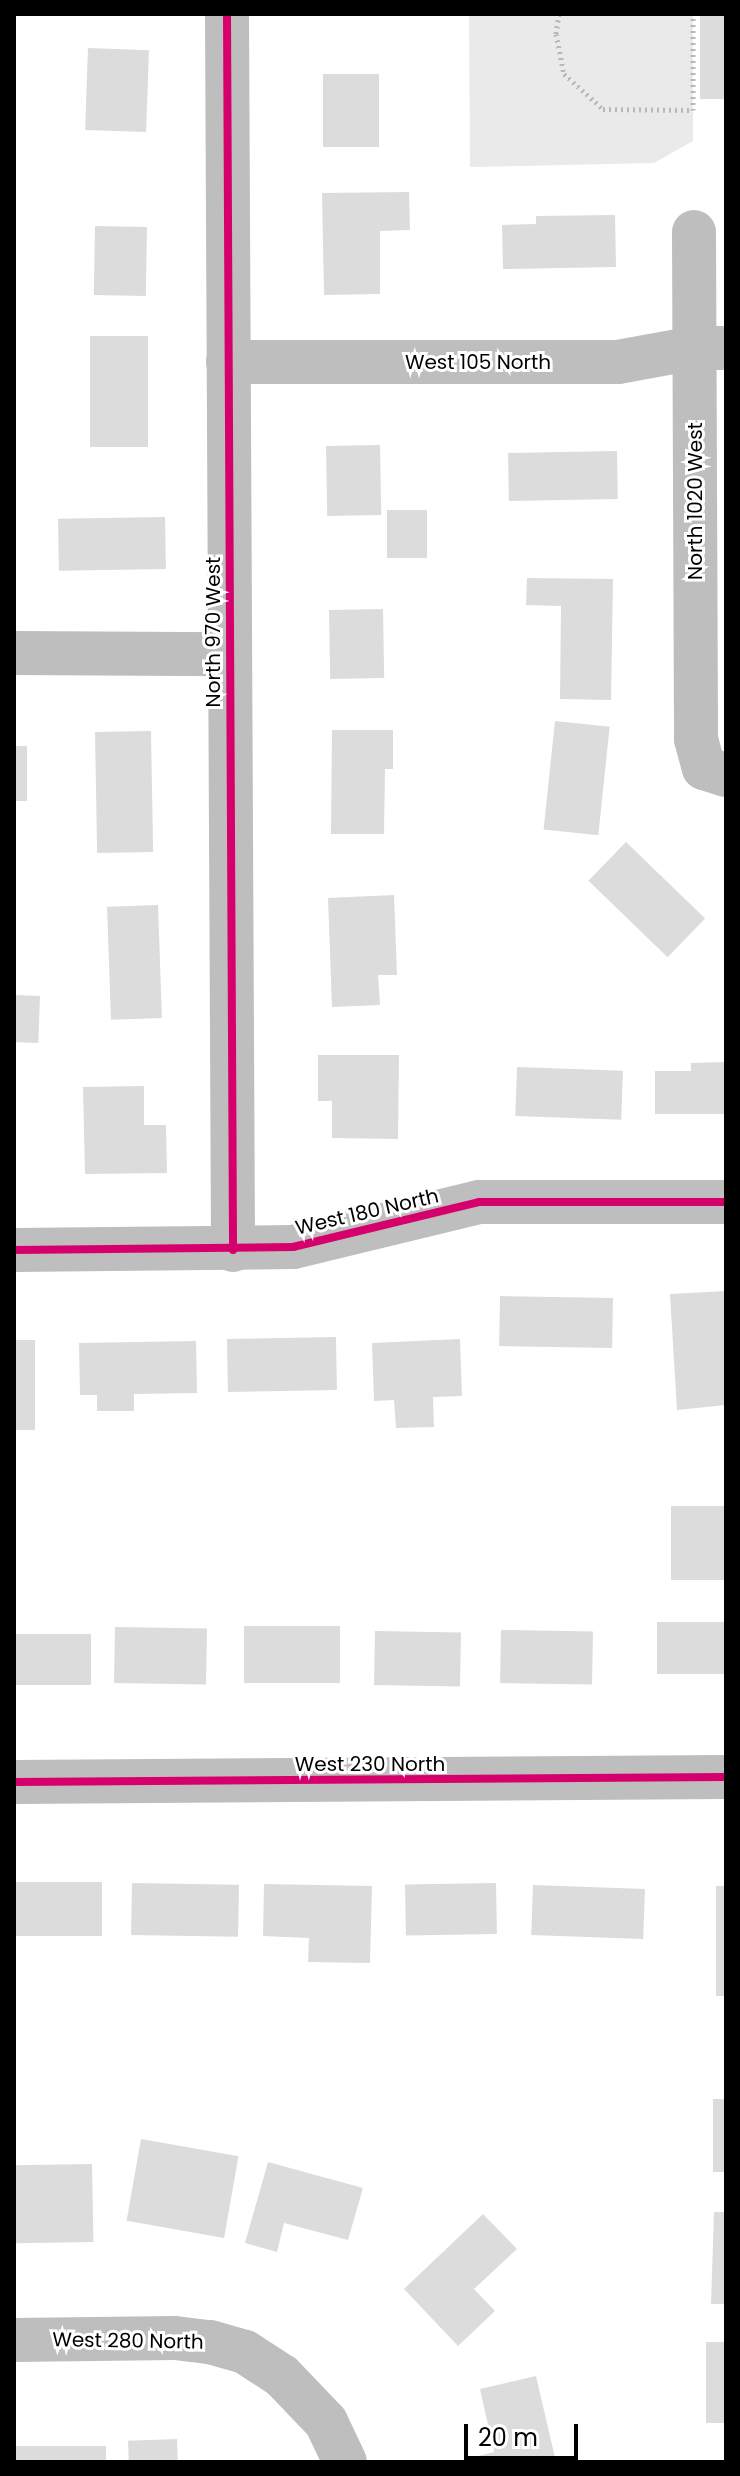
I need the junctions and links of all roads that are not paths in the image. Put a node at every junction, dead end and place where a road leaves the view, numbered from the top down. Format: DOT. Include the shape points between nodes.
graph roads {
  1 [pos="227,14"];
  2 [pos="694,232"];
  3 [pos="710,348"];
  4 [pos="228,362"];
  5 [pos="14,653"];
  6 [pos="229,654"];
  7 [pos="715,772"];
  8 [pos="726,1202"];
  9 [pos="14,1250"];
  10 [pos="233,1250"];
  11 [pos="726,1777"];
  12 [pos="14,1782"];
  13 [pos="14,2340"];
  14 [pos="345,2462"];
  1 -- 4 [label="street, North 970 West"];
  2 -- 3 [label="street, North 1020 West"];
  3 -- 4 [label="street, West 105 North" via="618,362"];
  3 -- 7 [label="street, North 1020 West" via="696,739"];
  4 -- 6 [label="street, North 970 West"];
  5 -- 6 [label="street"];
  6 -- 10 [label="street, North 970 West"];
  8 -- 10 [label="street, West 180 North" via="479,1202 293,1247"];
  9 -- 10 [label="street, West 180 North"];
  11 -- 12 [label="street, West 230 North"];
  13 -- 14 [label="street, West 280 North" via="175,2338 245,2352 282,2376 326,2422"];
}
